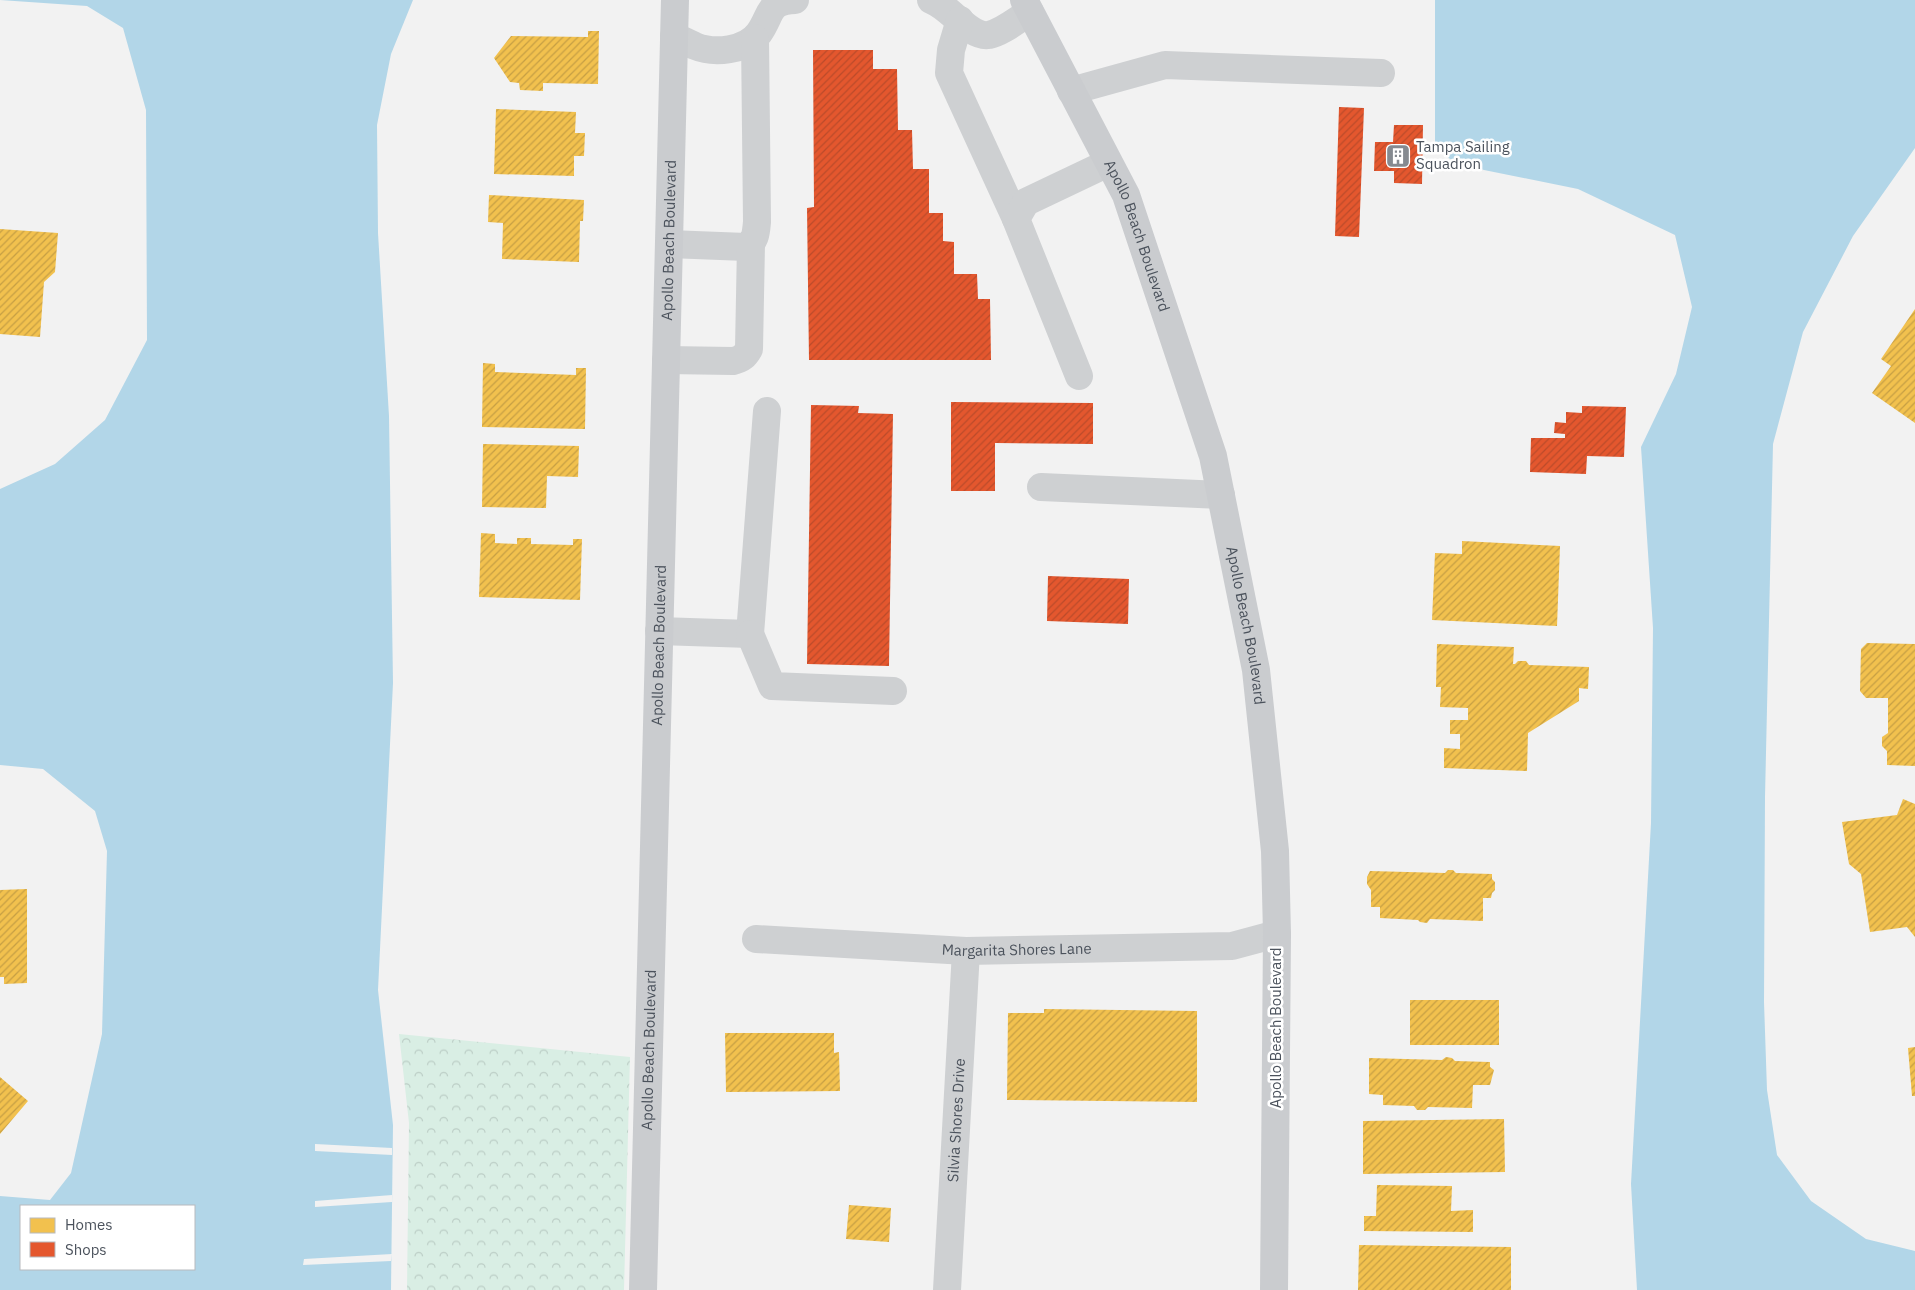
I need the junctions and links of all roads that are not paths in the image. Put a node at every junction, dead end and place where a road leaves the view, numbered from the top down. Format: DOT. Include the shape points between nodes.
graph roads {
  1 [pos="675,0"];
  2 [pos="795,0"];
  3 [pos="931,0"];
  4 [pos="1027,6"];
  5 [pos="960,20"];
  6 [pos="674,36"];
  7 [pos="754,38"];
  8 [pos="1380,73"];
  9 [pos="1071,91"];
  10 [pos="1108,163"];
  11 [pos="1016,219"];
  12 [pos="669,244"];
  13 [pos="750,244"];
  14 [pos="666,360"];
  15 [pos="1079,376"];
  16 [pos="767,411"];
  17 [pos="1041,487"];
  18 [pos="1221,495"];
  19 [pos="659,631"];
  20 [pos="750,634"];
  21 [pos="892,691"];
  22 [pos="1277,934"];
  23 [pos="756,939"];
  24 [pos="966,951"];
  25 [pos="643,1290"];
  26 [pos="947,1290"];
  27 [pos="1274,1290"];
  1 -- 6 [label="main road, Apollo Beach Boulevard"];
  2 -- 7 [label="street" via="784,0 775,5"];
  3 -- 5 [label="street"];
  4 -- 5 [label="street" via="989,35 973,32"];
  4 -- 9 [label="main road, Apollo Beach Boulevard"];
  5 -- 11 [label="street" via="951,50 949,73"];
  6 -- 7 [label="street" via="710,50 728,49"];
  6 -- 12 [label="main road, Apollo Beach Boulevard"];
  7 -- 13 [label="street" via="757,222 756,234"];
  8 -- 9 [label="street" via="1165,65"];
  9 -- 10 [label="main road, Apollo Beach Boulevard"];
  10 -- 11 [label="street" via="1026,202"];
  10 -- 18 [label="main road, Apollo Beach Boulevard" via="1126,195 1213,456"];
  11 -- 15 [label="street"];
  12 -- 13 [label="street" via="746,247"];
  12 -- 14 [label="main road, Apollo Beach Boulevard"];
  13 -- 14 [label="street" via="749,349 746,355 733,361"];
  14 -- 19 [label="main road, Apollo Beach Boulevard"];
  16 -- 20 [label="street"];
  17 -- 18 [label="street"];
  18 -- 22 [label="main road, Apollo Beach Boulevard" via="1256,670 1275,851"];
  19 -- 20 [label="street"];
  19 -- 25 [label="main road, Apollo Beach Boulevard"];
  20 -- 21 [label="street" via="772,686"];
  22 -- 24 [label="street, Margarita Shores Lane" via="1232,946"];
  22 -- 27 [label="main road, Apollo Beach Boulevard"];
  23 -- 24 [label="street, Margarita Shores Lane"];
  24 -- 26 [label="street, Silvia Shores Drive"];
}
